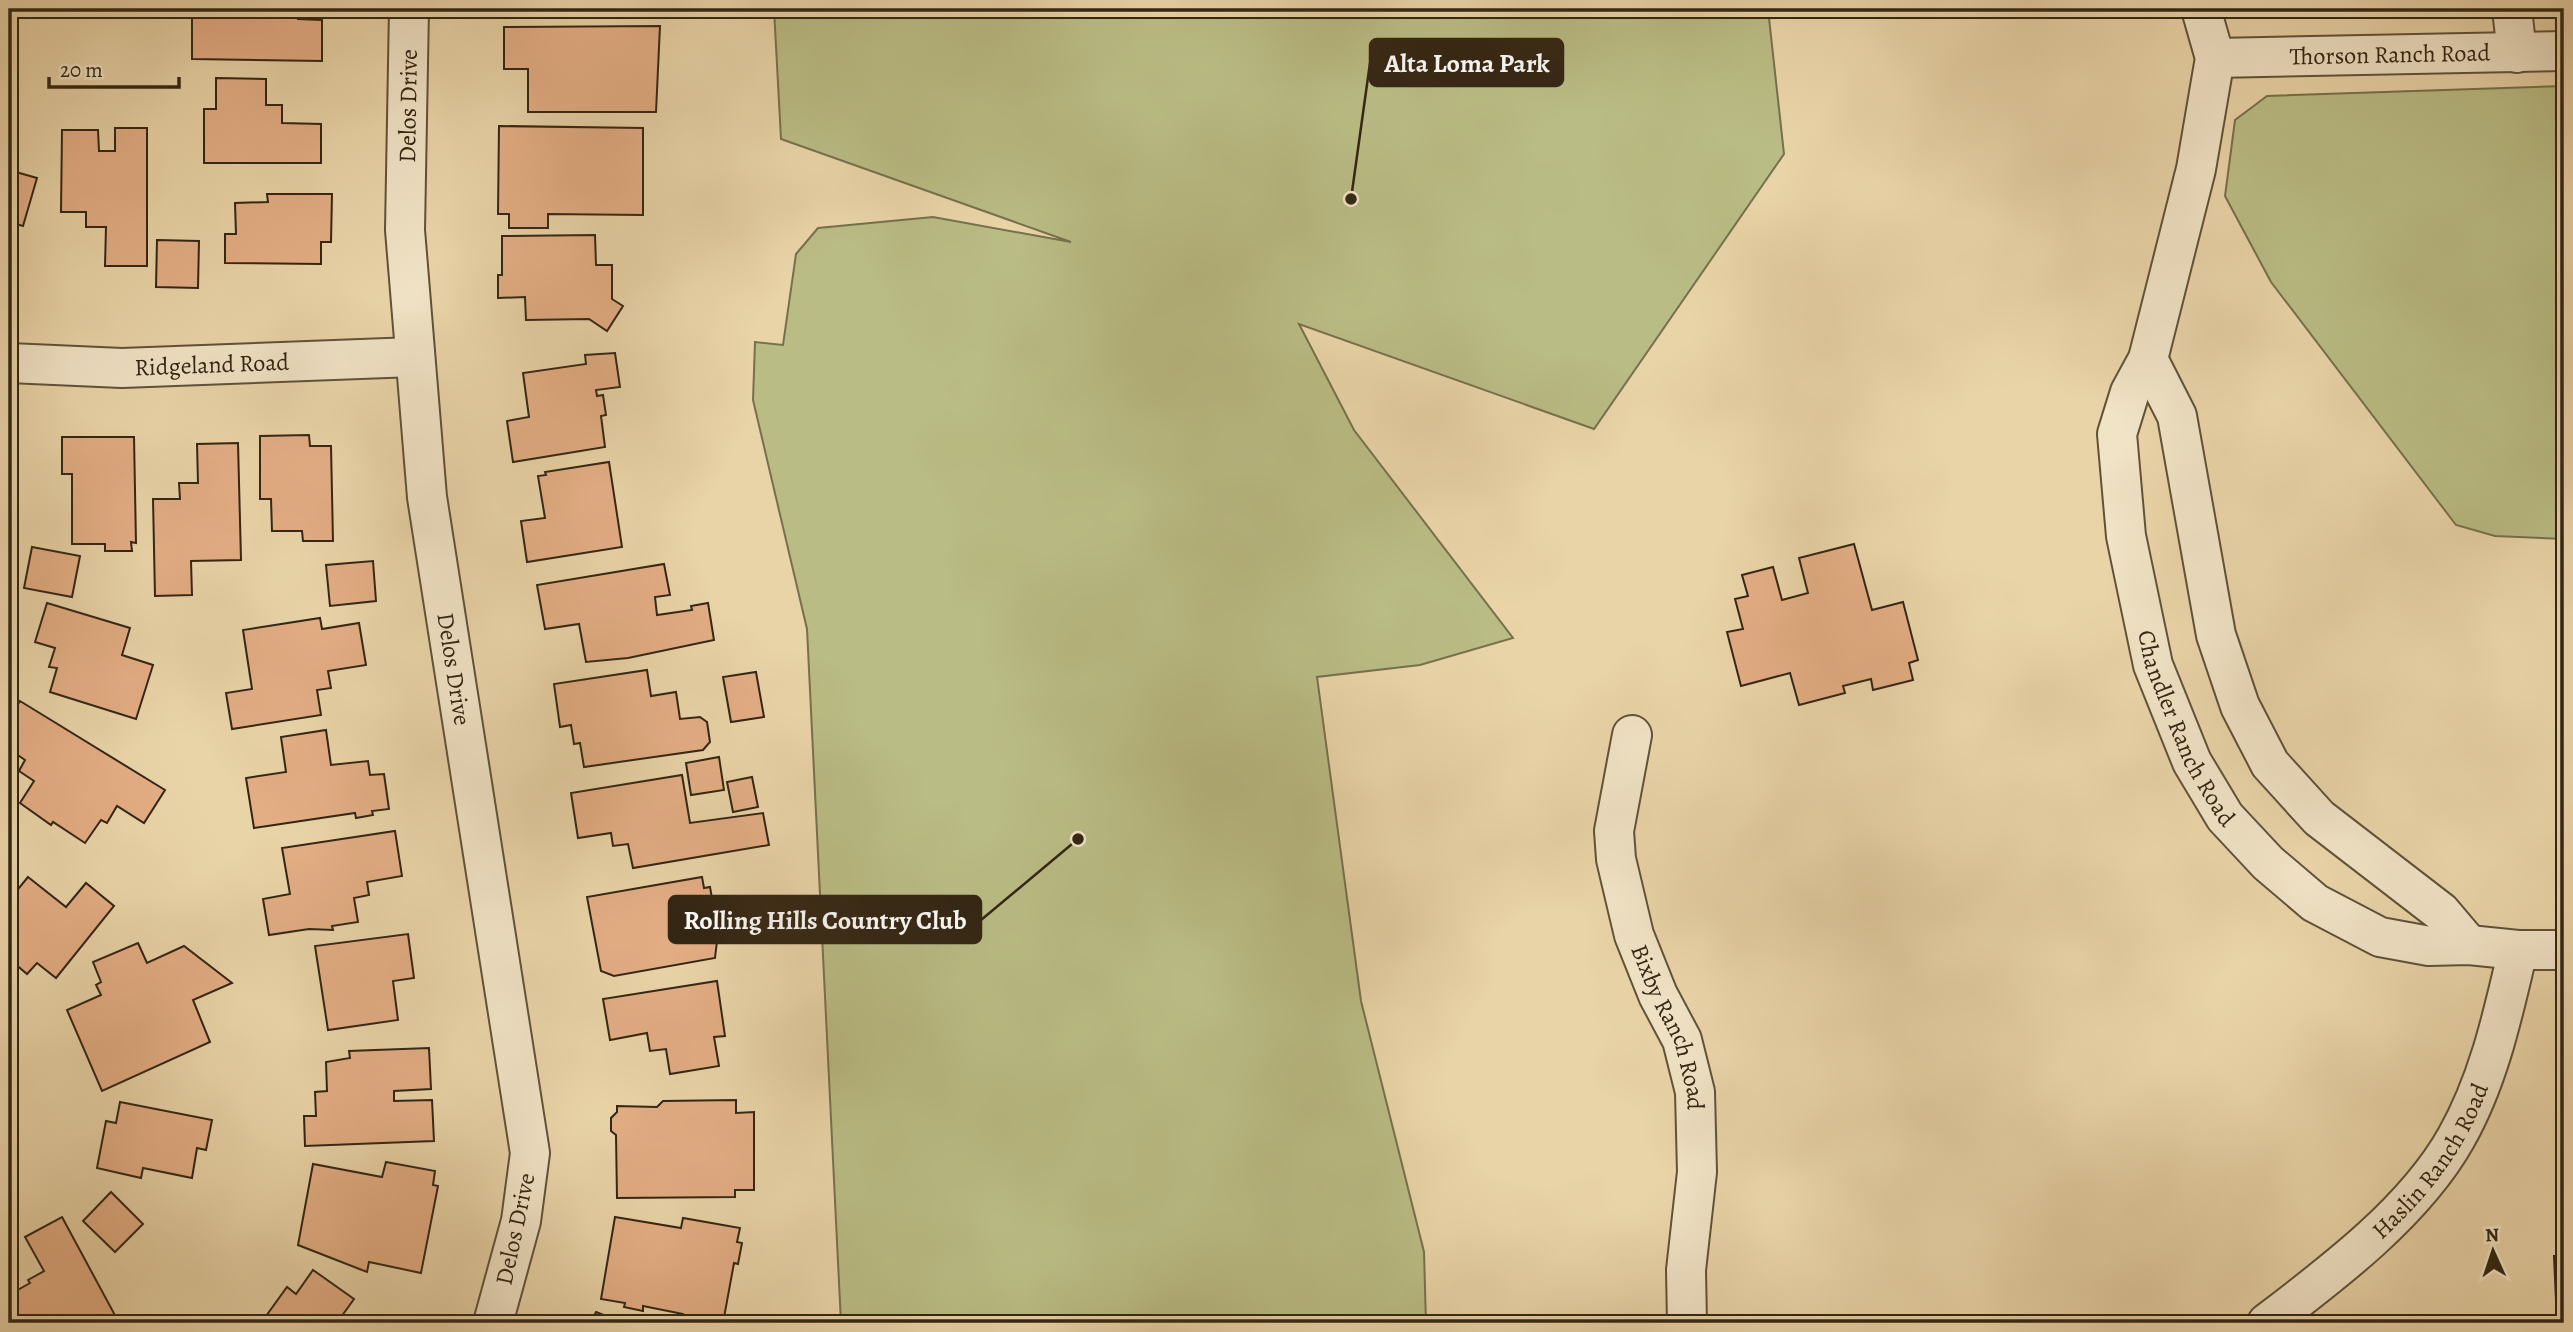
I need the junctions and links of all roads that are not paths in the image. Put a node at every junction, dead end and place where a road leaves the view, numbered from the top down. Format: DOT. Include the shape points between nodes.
graph roads {
  1 [pos="409,9"];
  2 [pos="2201,9"];
  3 [pos="2512,9"];
  4 [pos="2564,51"];
  5 [pos="2516,53"];
  6 [pos="2215,58"];
  7 [pos="414,357"];
  8 [pos="2148,359"];
  9 [pos="9,363"];
  10 [pos="1632,735"];
  11 [pos="2469,945"];
  12 [pos="2518,950"];
  13 [pos="2564,950"];
  14 [pos="494,1323"];
  15 [pos="1687,1323"];
  16 [pos="2267,1323"];
  1 -- 7 [label="street, Delos Drive" via="405,230"];
  2 -- 6 [label="street, Chandler Ranch Road"];
  3 -- 5 [label="street"];
  4 -- 5 [label="street, Thorson Ranch Road"];
  5 -- 6 [label="street, Thorson Ranch Road"];
  6 -- 8 [label="street, Chandler Ranch Road" via="2196,169"];
  7 -- 9 [label="street, Ridgeland Road" via="122,368"];
  7 -- 14 [label="street, Delos Drive" via="427,497 530,1153 521,1222"];
  8 -- 11 [label="street" via="2177,416 2216,635 2240,706 2270,764 2319,818 2441,912"];
  8 -- 11 [label="street, Chandler Ranch Road" via="2130,392 2117,434 2126,536 2154,665 2192,762 2225,817 2268,863 2315,903 2380,937 2429,946"];
  10 -- 15 [label="street, Bixby Ranch Road" via="1614,831 1616,859 1634,934 1682,1040 1695,1092 1697,1172 1686,1270"];
  11 -- 12 [label="street, Chandler Ranch Road"];
  12 -- 13 [label="street, Chandler Ranch Road"];
  12 -- 16 [label="street, Haslin Ranch Road" via="2500,1028 2456,1139 2382,1228"];
}
